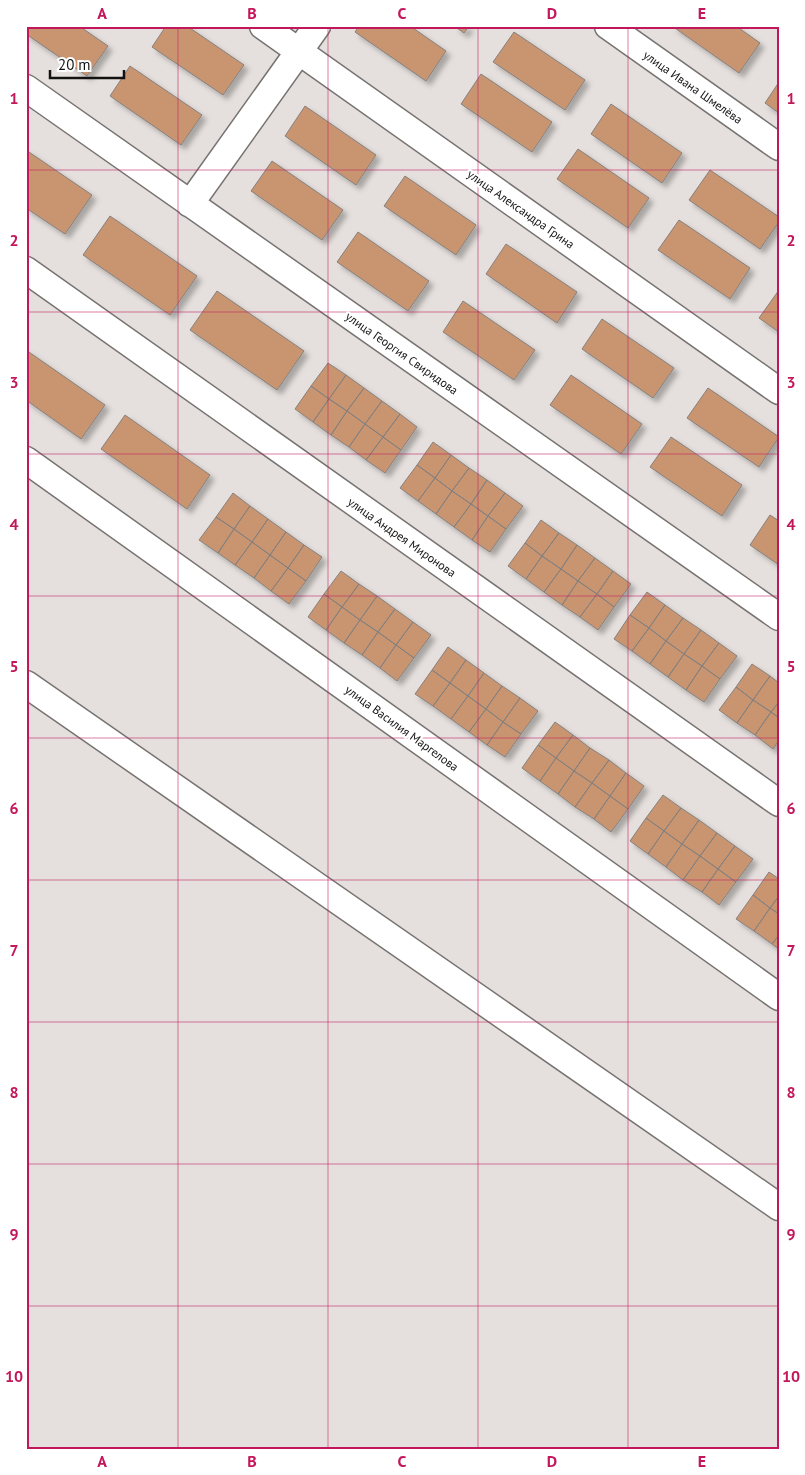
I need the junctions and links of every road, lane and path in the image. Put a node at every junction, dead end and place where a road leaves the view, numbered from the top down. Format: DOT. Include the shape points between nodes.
graph roads {
  1 [pos="263,26"];
  2 [pos="316,26"];
  3 [pos="608,26"];
  4 [pos="298,52"];
  5 [pos="26,88"];
  6 [pos="779,147"];
  7 [pos="190,204"];
  8 [pos="26,270"];
  9 [pos="779,391"];
  10 [pos="26,460"];
  11 [pos="779,617"];
  12 [pos="26,684"];
  13 [pos="779,803"];
  14 [pos="779,997"];
  15 [pos="779,1207"];
  1 -- 4 [label="street, улица Александра Грина"];
  2 -- 4 [label="street"];
  3 -- 6 [label="street, улица Ивана Шмелёва"];
  4 -- 7 [label="street"];
  4 -- 9 [label="street, улица Александра Грина"];
  5 -- 7 [label="street, улица Георгия Свиридова"];
  7 -- 11 [label="street, улица Георгия Свиридова"];
  8 -- 13 [label="street, улица Андрея Миронова"];
  10 -- 14 [label="street, улица Василия Маргелова"];
  12 -- 15 [label="street"];
}
